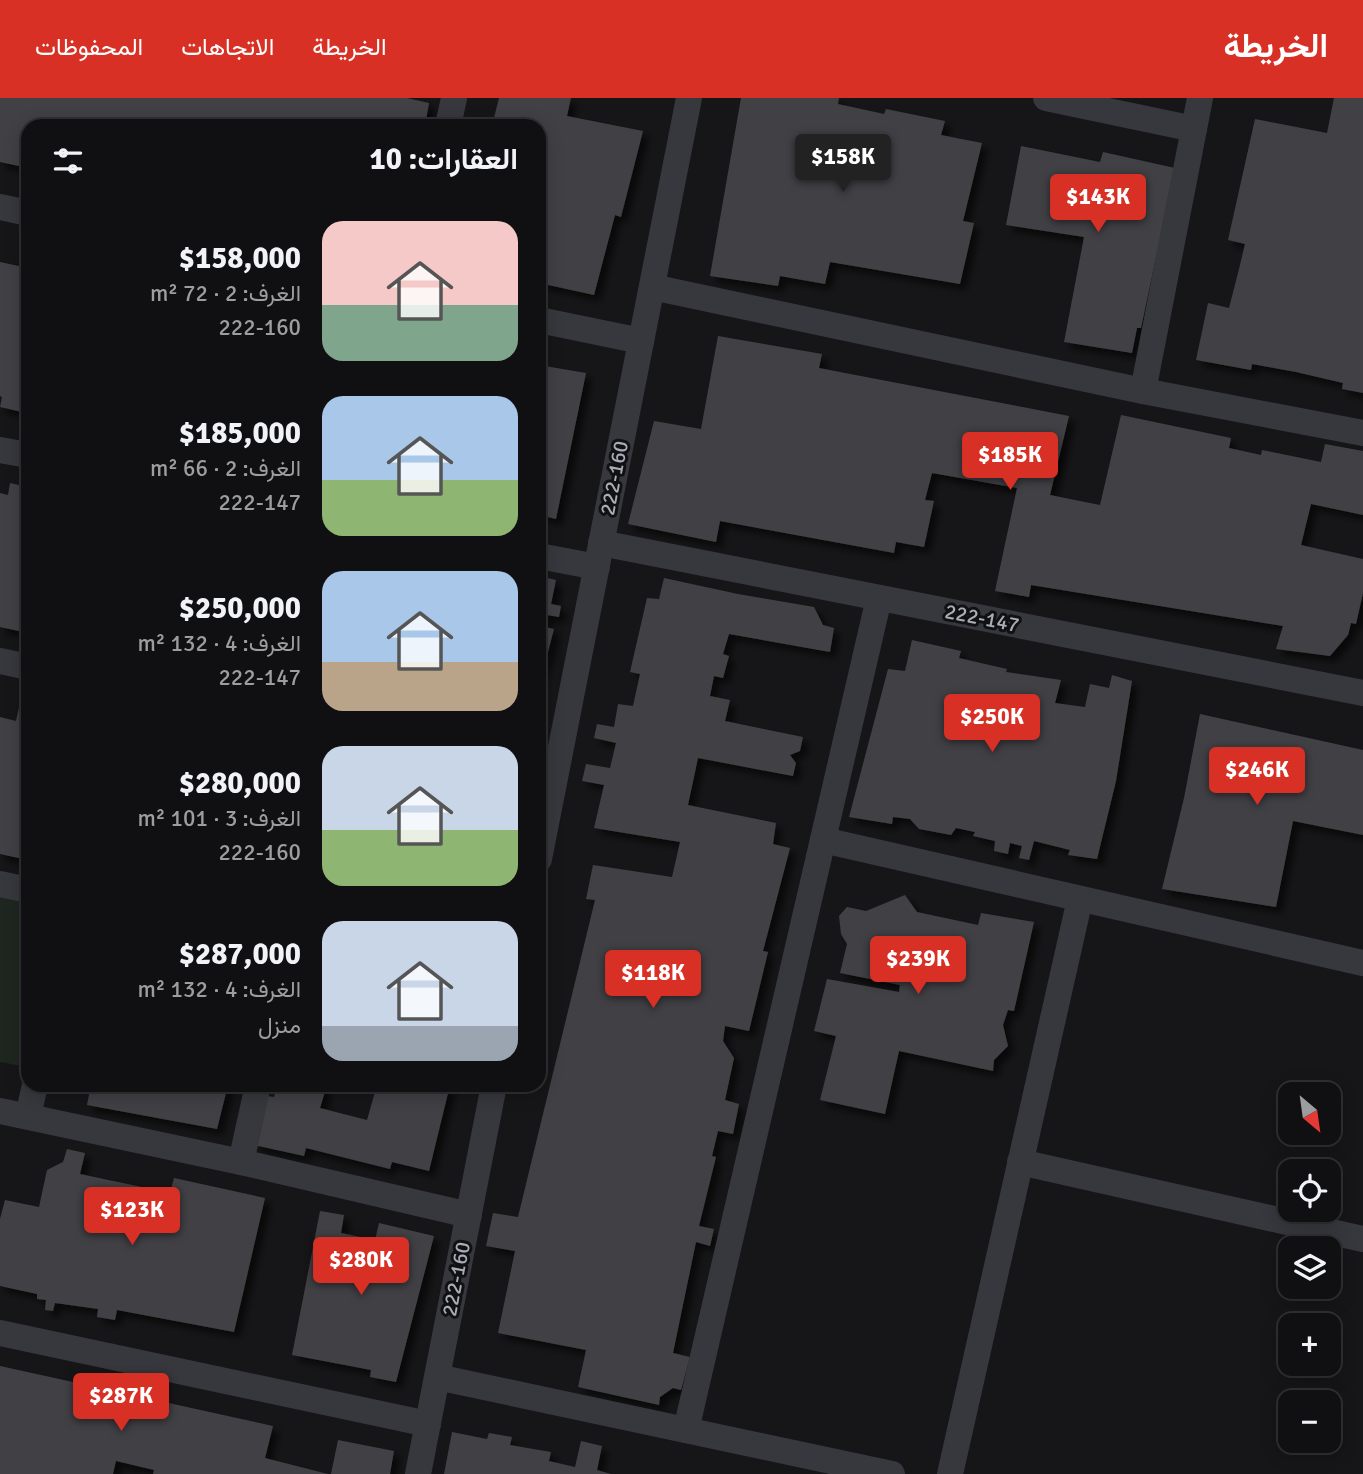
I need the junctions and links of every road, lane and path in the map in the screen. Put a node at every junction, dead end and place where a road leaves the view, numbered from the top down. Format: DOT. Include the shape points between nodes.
graph roads {
  1 [pos="454,98"];
  2 [pos="689,98"];
  3 [pos="1046,98"];
  4 [pos="1200,98"];
  5 [pos="450,119"];
  6 [pos="1194,130"];
  7 [pos="0,207"];
  8 [pos="21,212"];
  9 [pos="652,287"];
  10 [pos="546,321"];
  11 [pos="641,341"];
  12 [pos="1143,391"];
  13 [pos="1363,433"];
  14 [pos="0,450"];
  15 [pos="21,454"];
  16 [pos="546,555"];
  17 [pos="599,555"];
  18 [pos="878,598"];
  19 [pos="0,661"];
  20 [pos="21,666"];
  21 [pos="1362,689"];
  22 [pos="546,824"];
  23 [pos="823,841"];
  24 [pos="0,884"];
  25 [pos="21,888"];
  26 [pos="1080,899"];
  27 [pos="1363,963"];
  28 [pos="33,1092"];
  29 [pos="256,1092"];
  30 [pos="493,1092"];
  31 [pos="0,1111"];
  32 [pos="28,1116"];
  33 [pos="241,1162"];
  34 [pos="1020,1162"];
  35 [pos="469,1214"];
  36 [pos="1363,1239"];
  37 [pos="0,1333"];
  38 [pos="437,1377"];
  39 [pos="428,1424"];
  40 [pos="686,1430"];
  41 [pos="418,1474"];
  42 [pos="892,1474"];
  43 [pos="950,1474"];
  1 -- 5 [label="street"];
  2 -- 9 [label="street, 222-160"];
  3 -- 6 [label="street"];
  4 -- 6 [label="street"];
  6 -- 12 [label="street"];
  7 -- 8 [label="street"];
  9 -- 11 [label="street, 222-160"];
  9 -- 12 [label="street"];
  10 -- 11 [label="street"];
  11 -- 17 [label="street, 222-160"];
  12 -- 13 [label="street"];
  14 -- 15 [label="street"];
  16 -- 17 [label="street, 222-147"];
  17 -- 18 [label="street, 222-147"];
  17 -- 22 [label="street, 222-160"];
  18 -- 21 [label="street, 222-147"];
  18 -- 23 [label="street"];
  19 -- 20 [label="street"];
  23 -- 26 [label="street"];
  23 -- 40 [label="street"];
  24 -- 25 [label="street"];
  26 -- 27 [label="street"];
  26 -- 34 [label="street"];
  28 -- 32 [label="street"];
  29 -- 33 [label="street"];
  30 -- 35 [label="street, 222-160"];
  31 -- 32 [label="street"];
  32 -- 33 [label="street"];
  33 -- 35 [label="street"];
  34 -- 36 [label="street"];
  34 -- 43 [label="street"];
  35 -- 38 [label="street, 222-160"];
  37 -- 39 [label="street"];
  38 -- 39 [label="street, 222-160"];
  38 -- 40 [label="street"];
  39 -- 41 [label="street, 222-160"];
  40 -- 42 [label="street"];
}
